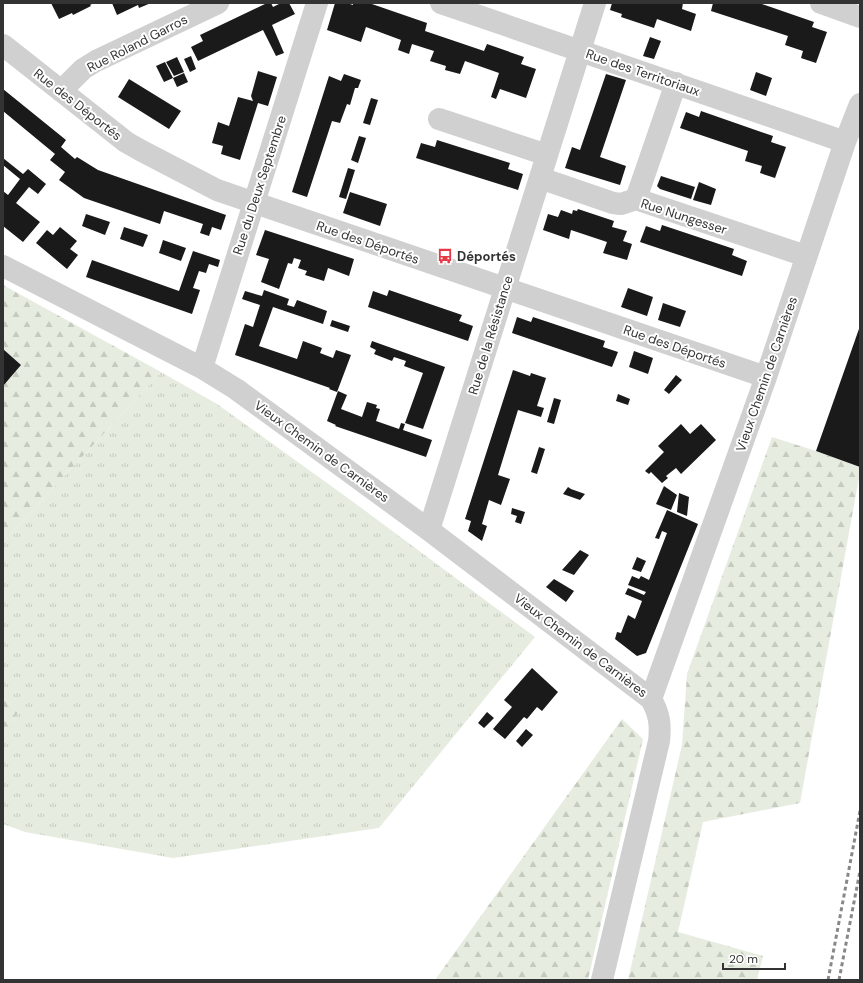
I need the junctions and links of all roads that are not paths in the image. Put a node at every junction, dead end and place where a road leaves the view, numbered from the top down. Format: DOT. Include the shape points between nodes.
graph roads {
  1 [pos="317,3"];
  2 [pos="441,3"];
  3 [pos="595,3"];
  4 [pos="821,3"];
  5 [pos="206,6"];
  6 [pos="860,16"];
  7 [pos="3,45"];
  8 [pos="580,51"];
  9 [pos="676,83"];
  10 [pos="61,91"];
  11 [pos="860,104"];
  12 [pos="439,119"];
  13 [pos="845,142"];
  14 [pos="547,155"];
  15 [pos="540,178"];
  16 [pos="636,200"];
  17 [pos="253,203"];
  18 [pos="806,256"];
  19 [pos="3,266"];
  20 [pos="504,288"];
  21 [pos="202,368"];
  22 [pos="766,377"];
  23 [pos="429,530"];
  24 [pos="651,699"];
  25 [pos="602,980"];
  1 -- 17 [label="street, Rue du Deux Septembre"];
  2 -- 8 [label="street, Rue des Territoriaux"];
  3 -- 8 [label="street, Rue de la Résistance"];
  4 -- 6 [label="street"];
  5 -- 10 [label="street, Rue Roland Garros" via="96,61 83,69"];
  7 -- 10 [label="street, Rue des Déportés"];
  8 -- 9 [label="street, Rue des Territoriaux"];
  8 -- 14 [label="street, Rue de la Résistance"];
  9 -- 13 [label="street, Rue des Territoriaux"];
  9 -- 16 [label="street"];
  10 -- 17 [label="street, Rue des Déportés" via="140,150 204,184"];
  11 -- 13 [label="street, Vieux Chemin de Carnières"];
  12 -- 14 [label="street"];
  13 -- 18 [label="street, Vieux Chemin de Carnières"];
  14 -- 15 [label="street, Rue de la Résistance"];
  15 -- 16 [label="street, Rue Nungesser" via="613,203 621,204"];
  15 -- 20 [label="street, Rue de la Résistance"];
  16 -- 18 [label="street, Rue Nungesser"];
  17 -- 20 [label="street, Rue des Déportés"];
  17 -- 21 [label="street, Rue du Deux Septembre"];
  18 -- 22 [label="street, Vieux Chemin de Carnières"];
  19 -- 21 [label="street, Vieux Chemin de Carnières"];
  20 -- 22 [label="street, Rue des Déportés"];
  20 -- 23 [label="street, Rue de la Résistance"];
  21 -- 23 [label="street, Vieux Chemin de Carnières" via="250,398"];
  22 -- 24 [label="street, Vieux Chemin de Carnières"];
  23 -- 24 [label="street, Vieux Chemin de Carnières"];
  24 -- 25 [label="street" via="660,719 660,741"];
}
